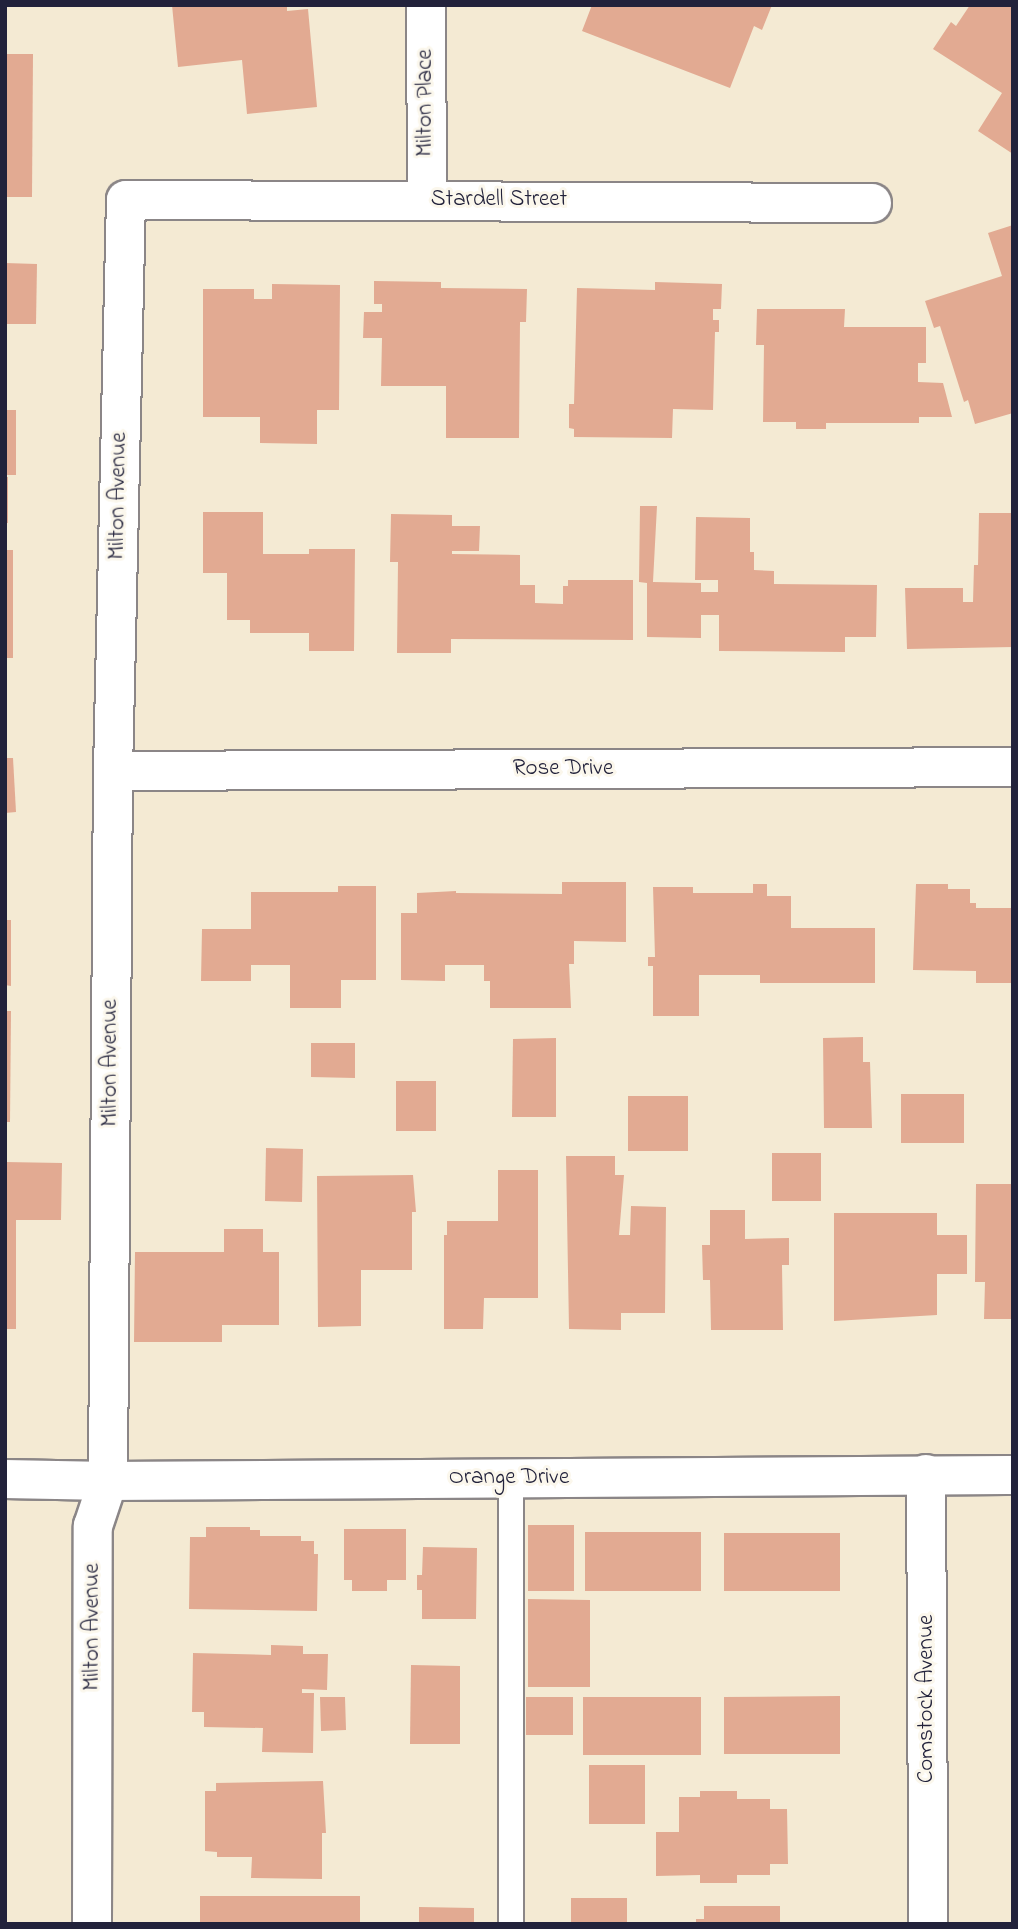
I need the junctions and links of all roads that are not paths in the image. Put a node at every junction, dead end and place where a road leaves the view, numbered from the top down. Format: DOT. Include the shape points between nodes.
graph roads {
  1 [pos="426,5"];
  2 [pos="126,200"];
  3 [pos="427,200"];
  4 [pos="872,203"];
  5 [pos="1013,767"];
  6 [pos="113,771"];
  7 [pos="926,1474"];
  8 [pos="1013,1475"];
  9 [pos="511,1478"];
  10 [pos="5,1479"];
  11 [pos="108,1481"];
  12 [pos="92,1924"];
  13 [pos="511,1924"];
  14 [pos="928,1924"];
  1 -- 3 [label="street, Milton Place"];
  2 -- 3 [label="street, Stardell Street"];
  2 -- 6 [label="street, Milton Avenue"];
  3 -- 4 [label="street, Stardell Street"];
  5 -- 6 [label="street, Rose Drive"];
  6 -- 11 [label="street, Milton Avenue"];
  7 -- 8 [label="street, Orange Drive"];
  7 -- 9 [label="street, Orange Drive"];
  7 -- 14 [label="street, Comstock Avenue"];
  9 -- 11 [label="street, Orange Drive"];
  9 -- 13 [label="lane"];
  10 -- 11 [label="street, Orange Drive"];
  11 -- 12 [label="street, Milton Avenue" via="93,1526"];
}
